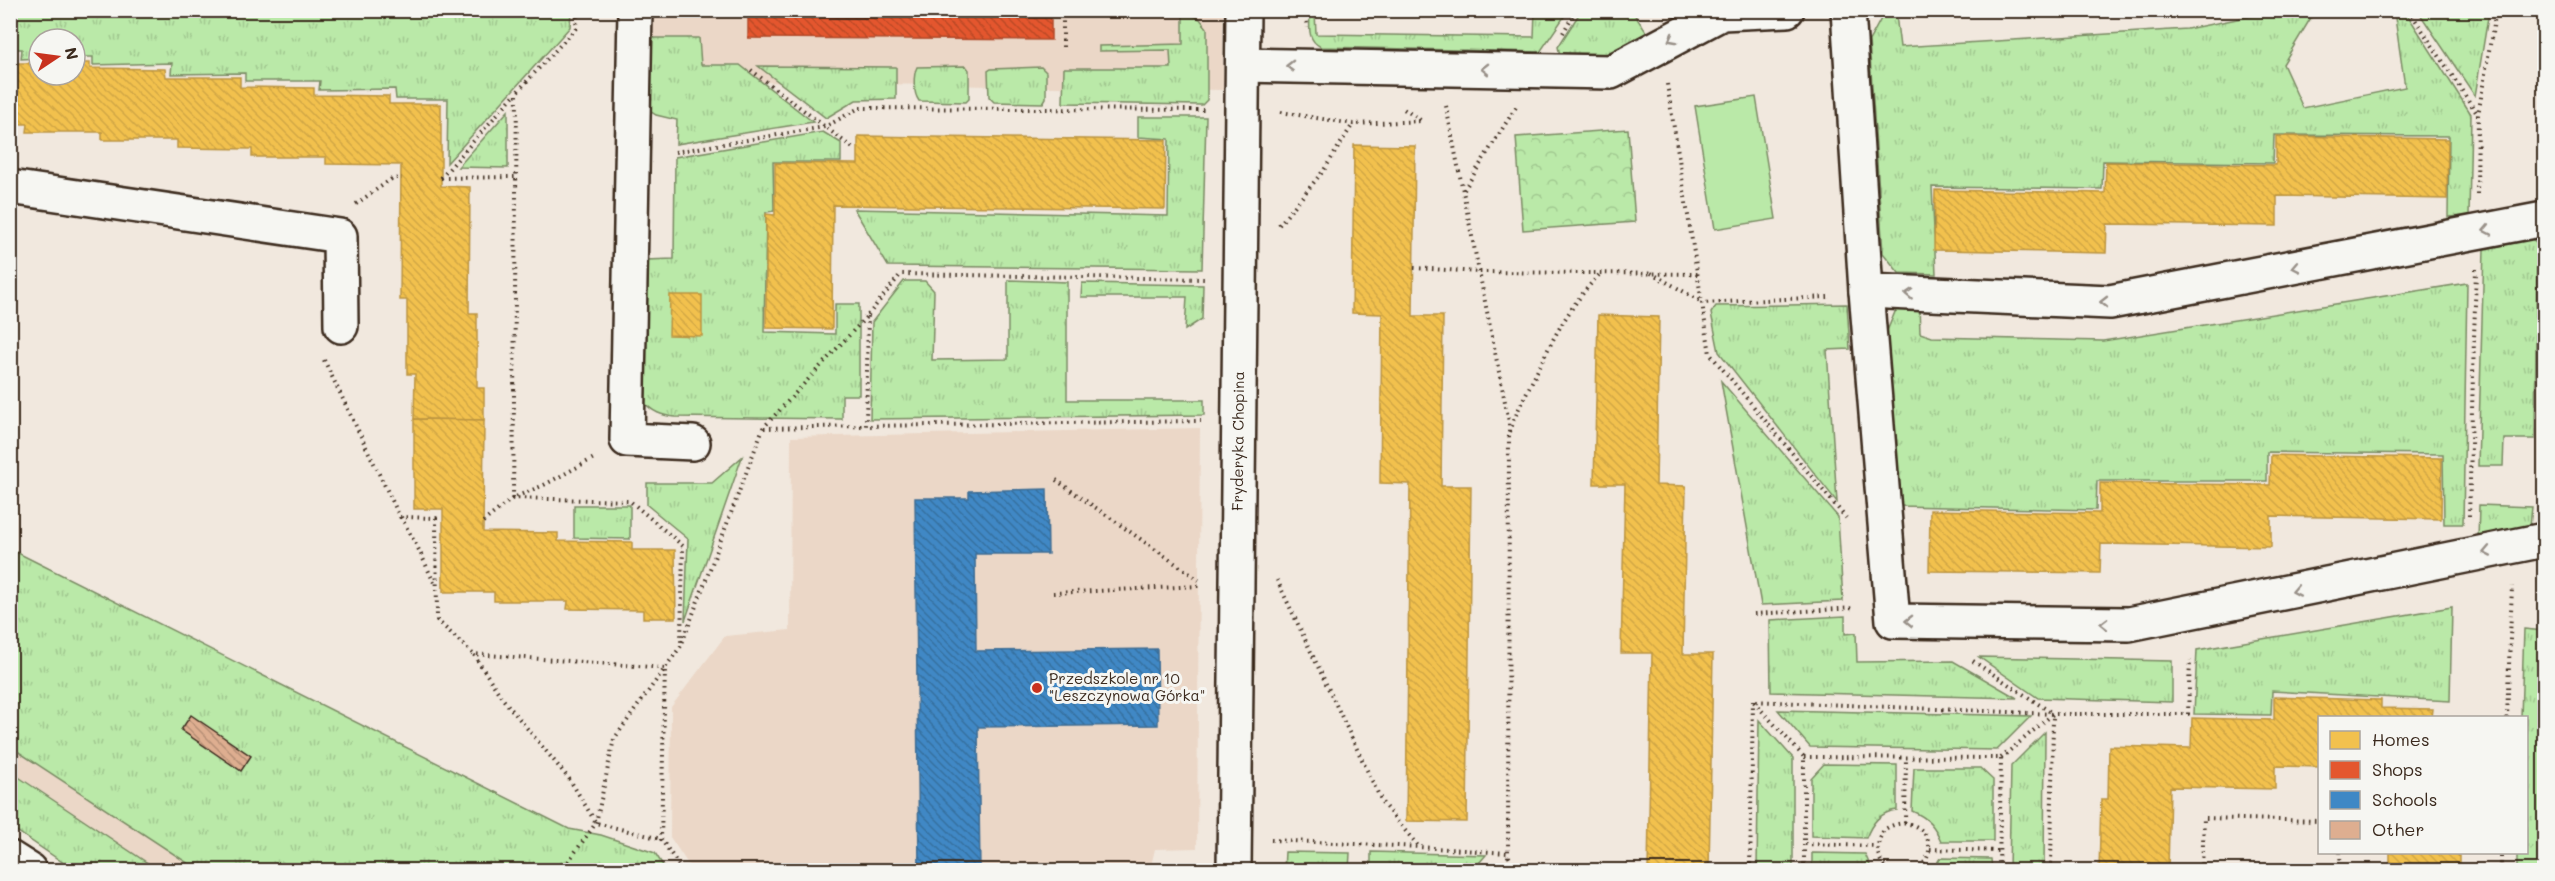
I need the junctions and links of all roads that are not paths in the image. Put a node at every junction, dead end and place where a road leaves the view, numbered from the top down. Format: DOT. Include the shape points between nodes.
graph roads {
  1 [pos="635,10"];
  2 [pos="1243,10"];
  3 [pos="1787,10"];
  4 [pos="1848,10"];
  5 [pos="1243,65"];
  6 [pos="10,187"];
  7 [pos="2544,219"];
  8 [pos="1866,291"];
  9 [pos="340,326"];
  10 [pos="693,443"];
  11 [pos="2544,540"];
  12 [pos="10,858"];
  13 [pos="29,870"];
  14 [pos="1234,870"];
  1 -- 10 [label="street" via="627,440"];
  2 -- 5 [label="street, Fryderyka Chopina"];
  3 -- 5 [label="street, one-way" via="1722,13 1611,72"];
  4 -- 8 [label="street"];
  5 -- 14 [label="street, Fryderyka Chopina"];
  6 -- 9 [label="street" via="340,236"];
  7 -- 8 [label="street, one-way" via="2110,302"];
  11 -- 8 [label="street, one-way" via="2129,624 1893,621"];
  12 -- 13 [label="street"];
}
